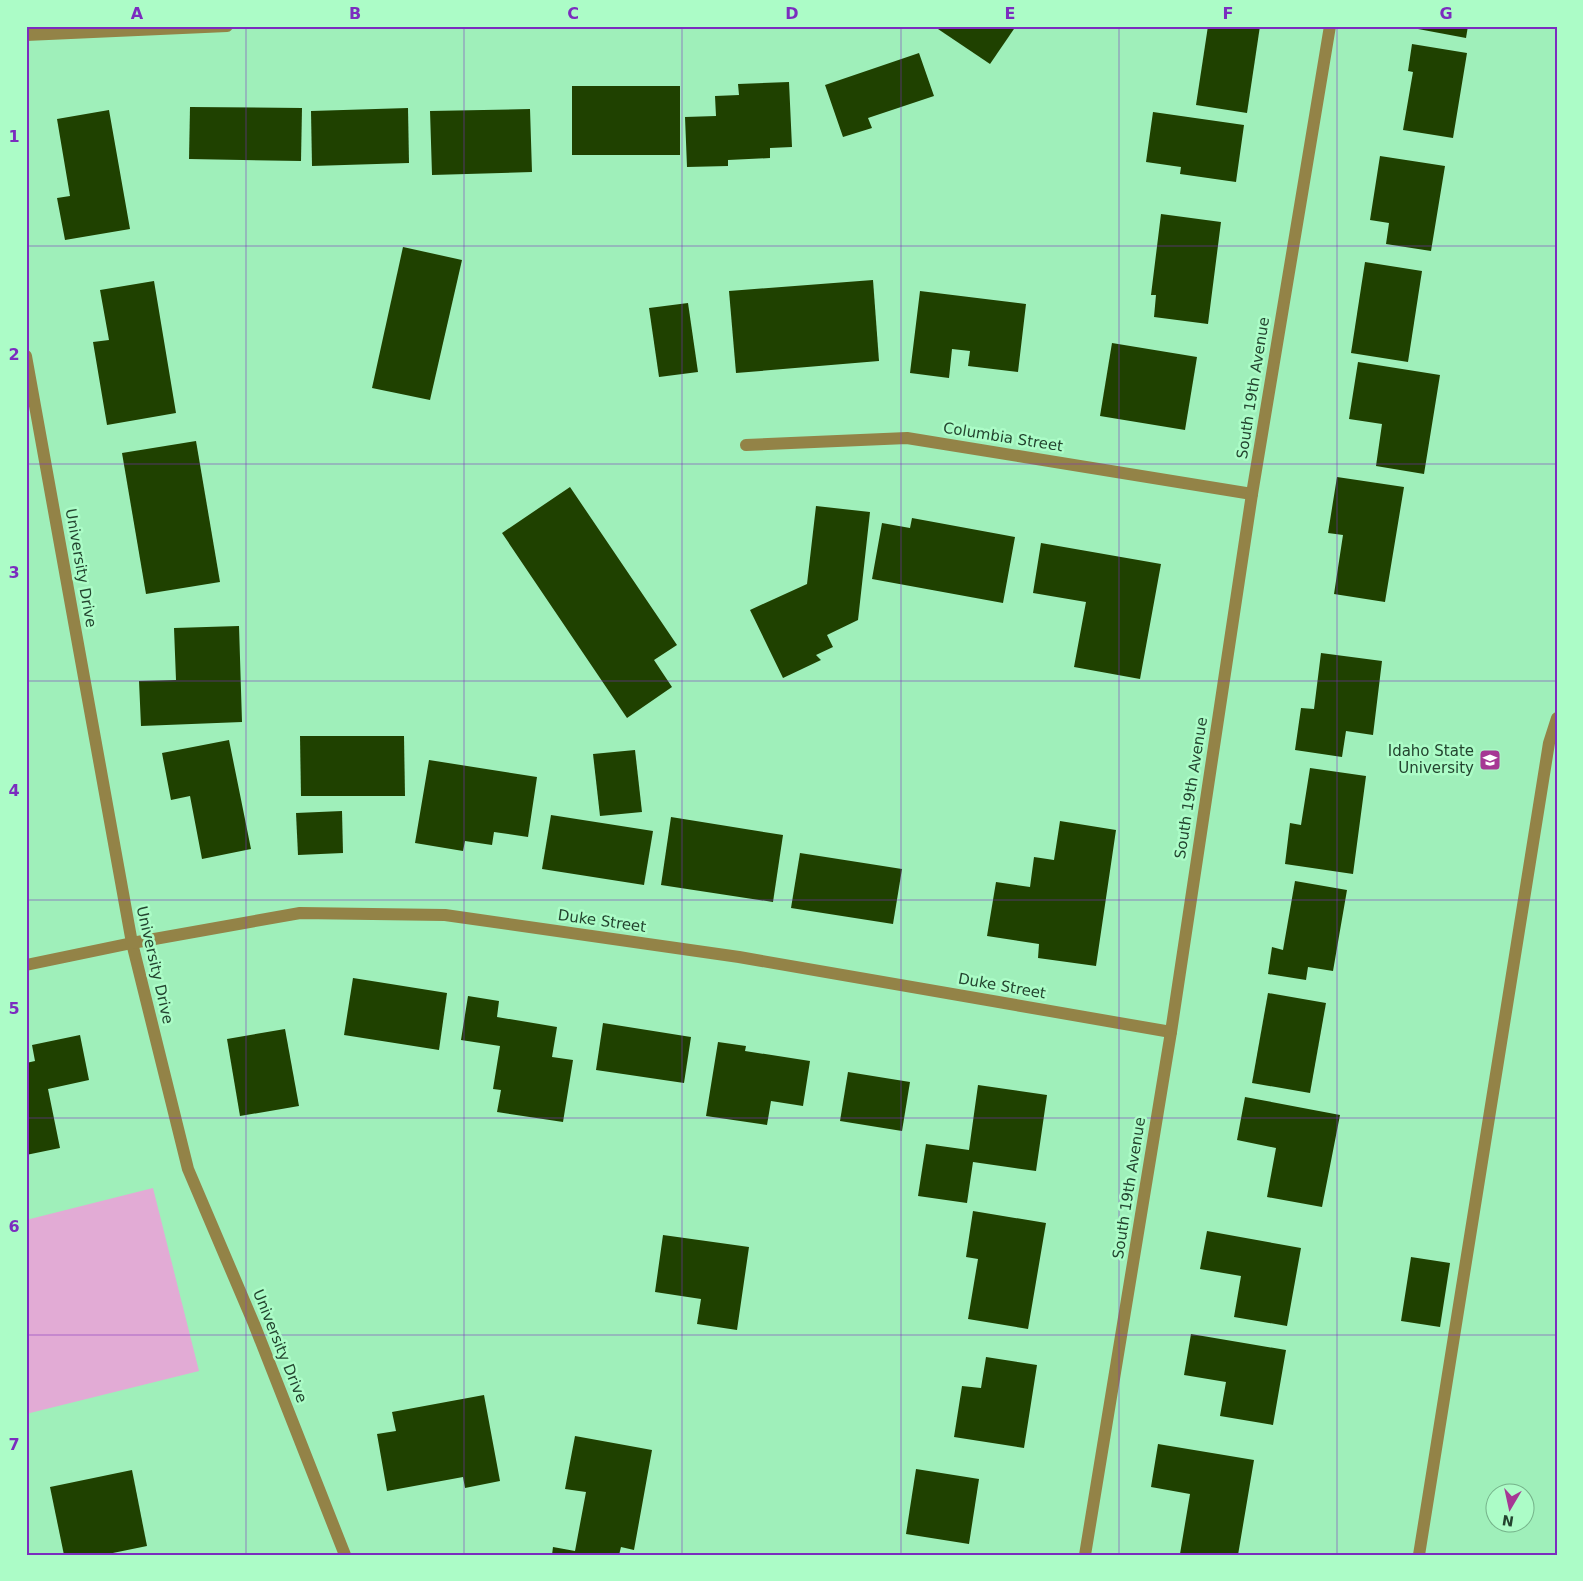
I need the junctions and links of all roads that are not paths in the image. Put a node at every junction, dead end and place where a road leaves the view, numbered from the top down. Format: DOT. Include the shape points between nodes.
graph roads {
  1 [pos="227,26"];
  2 [pos="1330,26"];
  3 [pos="26,35"];
  4 [pos="26,356"];
  5 [pos="746,445"];
  6 [pos="1252,494"];
  7 [pos="1557,718"];
  8 [pos="132,943"];
  9 [pos="26,965"];
  10 [pos="1171,1032"];
  11 [pos="345,1555"];
  12 [pos="1085,1555"];
  13 [pos="1419,1555"];
  1 -- 3 [label="street"];
  2 -- 6 [label="street, South 19th Avenue"];
  4 -- 8 [label="street, University Drive"];
  5 -- 6 [label="street, Columbia Street" via="907,438"];
  6 -- 10 [label="street, South 19th Avenue"];
  7 -- 13 [label="street" via="1548,753"];
  8 -- 9 [label="street, Duke Street"];
  8 -- 10 [label="street, Duke Street" via="300,913 445,915 739,957"];
  8 -- 11 [label="street, University Drive" via="188,1169 254,1324"];
  10 -- 12 [label="street, South 19th Avenue"];
}
